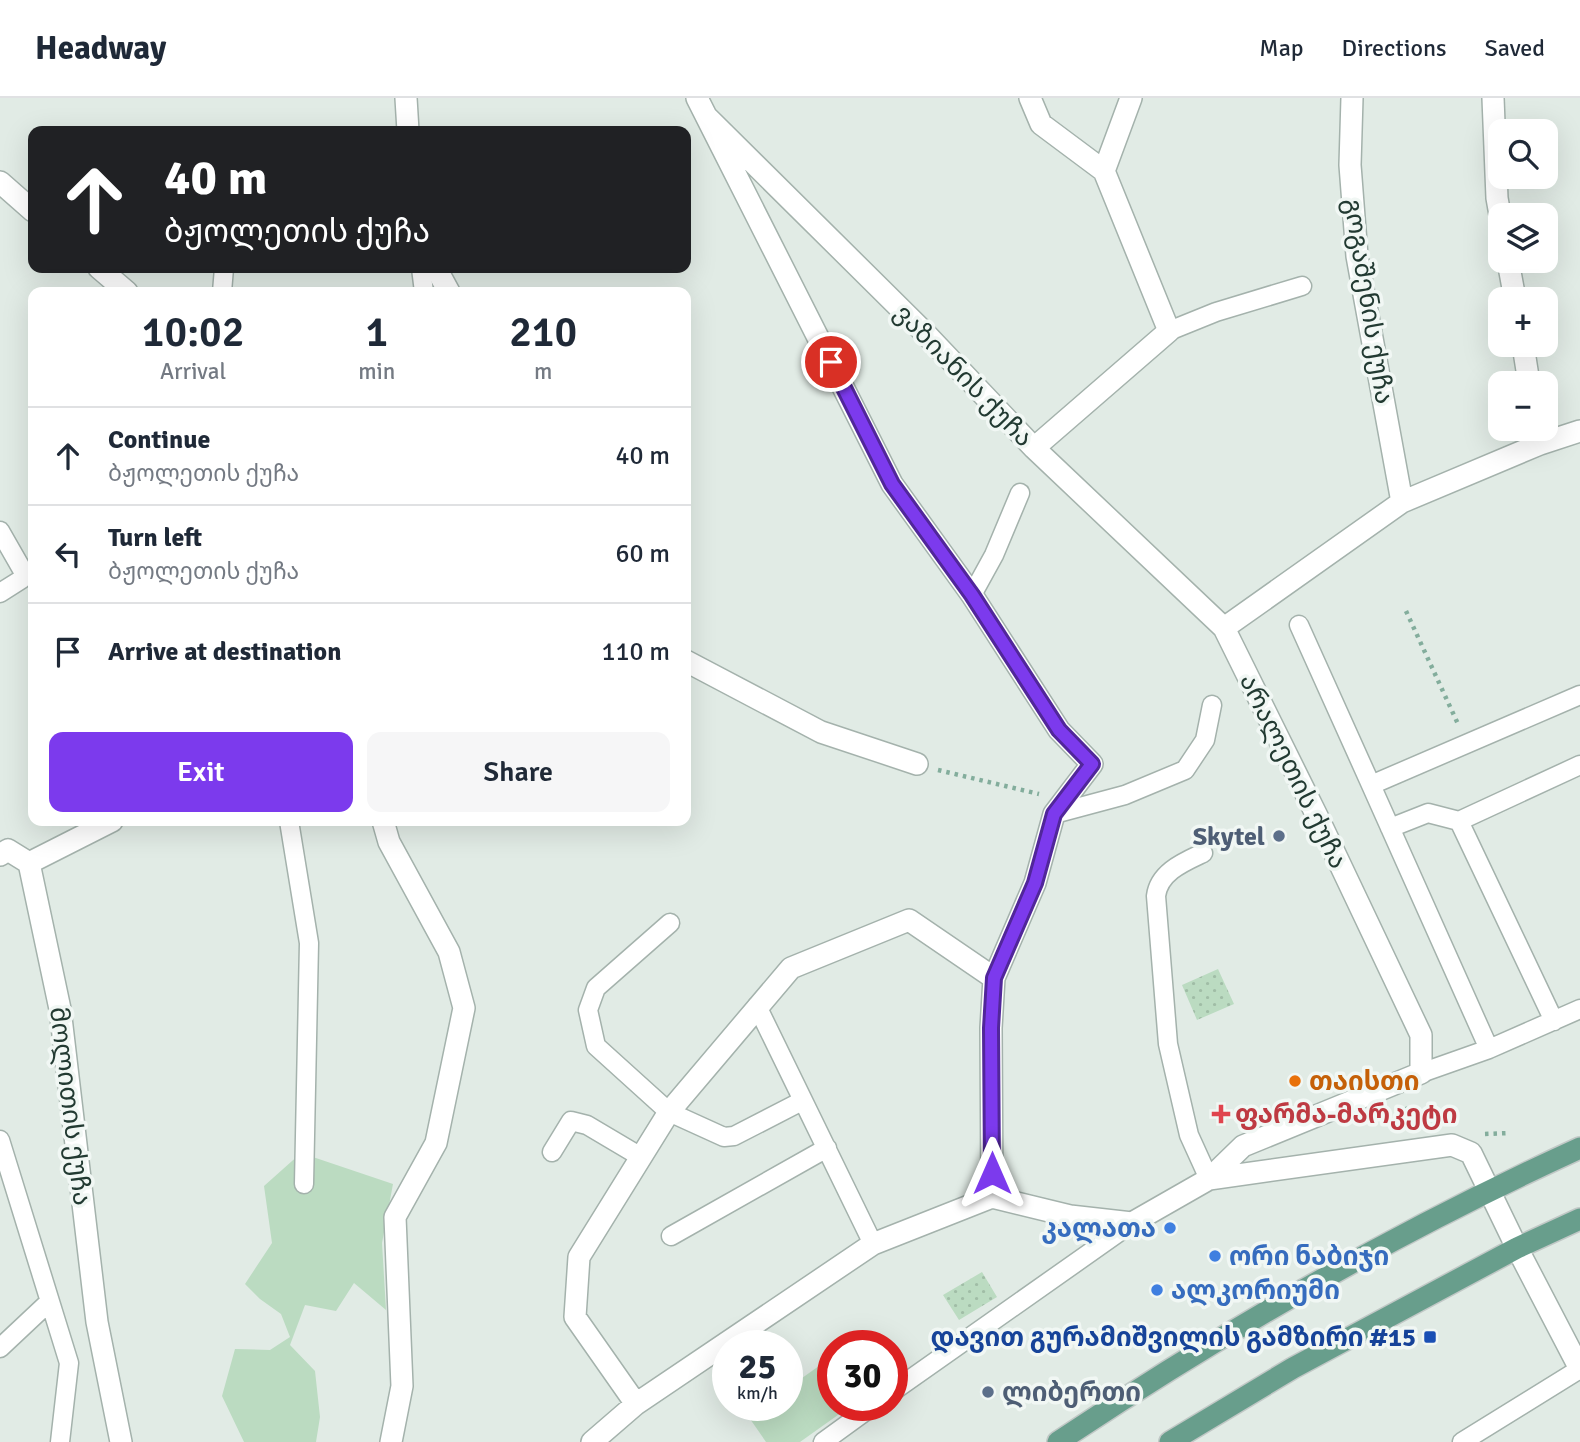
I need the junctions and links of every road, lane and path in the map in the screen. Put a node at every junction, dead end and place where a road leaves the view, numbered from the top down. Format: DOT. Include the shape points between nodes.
graph roads {
  1 [pos="406,98"];
  2 [pos="697,98"];
  3 [pos="1030,98"];
  4 [pos="1131,98"];
  5 [pos="1352,98"];
  6 [pos="1493,98"];
  7 [pos="708,118"];
  8 [pos="408,126"];
  9 [pos="1104,171"];
  10 [pos="0,182"];
  11 [pos="1498,203"];
  12 [pos="28,207"];
  13 [pos="105,273"];
  14 [pos="1302,286"];
  15 [pos="121,287"];
  16 [pos="1169,331"];
  17 [pos="1580,431"];
  18 [pos="1558,434"];
  19 [pos="1529,441"];
  20 [pos="1034,448"];
  21 [pos="1020,493"];
  22 [pos="1402,502"];
  23 [pos="0,531"];
  24 [pos="0,593"];
  25 [pos="972,595"];
  26 [pos="1406,611"];
  27 [pos="1299,625"];
  28 [pos="1224,628"];
  29 [pos="691,663"];
  30 [pos="1580,695"];
  31 [pos="1212,705"];
  32 [pos="1467,744"];
  33 [pos="917,764"];
  34 [pos="1580,765"];
  35 [pos="1371,785"];
  36 [pos="1054,814"];
  37 [pos="1459,821"];
  38 [pos="102,826"];
  39 [pos="290,826"];
  40 [pos="384,826"];
  41 [pos="1390,828"];
  42 [pos="3,848"];
  43 [pos="1203,853"];
  44 [pos="29,863"];
  45 [pos="670,923"];
  46 [pos="994,978"];
  47 [pos="757,1006"];
  48 [pos="1580,1009"];
  49 [pos="1554,1021"];
  50 [pos="1489,1049"];
  51 [pos="1421,1073"];
  52 [pos="802,1101"];
  53 [pos="669,1112"];
  54 [pos="0,1140"];
  55 [pos="827,1148"];
  56 [pos="1580,1148"];
  57 [pos="552,1152"];
  58 [pos="641,1157"];
  59 [pos="1209,1179"];
  60 [pos="304,1184"];
  61 [pos="1488,1190"];
  62 [pos="992,1197"];
  63 [pos="1580,1219"];
  64 [pos="1132,1223"];
  65 [pos="671,1237"];
  66 [pos="873,1244"];
  67 [pos="1517,1248"];
  68 [pos="48,1302"];
  69 [pos="0,1348"];
  70 [pos="1580,1369"];
  71 [pos="908,1381"];
  72 [pos="636,1404"];
  73 [pos="852,1421"];
  74 [pos="60,1442"];
  75 [pos="121,1442"];
  76 [pos="391,1442"];
  77 [pos="592,1442"];
  78 [pos="823,1442"];
  79 [pos="1058,1442"];
  80 [pos="1170,1442"];
  81 [pos="1462,1442"];
  1 -- 8 [label="street"];
  2 -- 7 [label="street"];
  3 -- 9 [label="street" via="1041,124"];
  4 -- 9 [label="street"];
  5 -- 22 [label="street, გოგაშენის ქუჩა" via="1350,165 1357,257"];
  6 -- 11 [label="street"];
  7 -- 20 [label="street, ვაზიანის ქუჩა"];
  7 -- 25 [label="street" via="892,484"];
  9 -- 16 [label="street"];
  10 -- 12 [label="street"];
  13 -- 15 [label="street"];
  14 -- 16 [label="lane"];
  16 -- 20 [label="street"];
  17 -- 18 [label="street"];
  19 -- 22 [label="street"];
  20 -- 28 [label="street, ვაზიანის ქუჩა"];
  21 -- 25 [label="lane"];
  22 -- 28 [label="street"];
  23 -- 24 [label="lane" via="24,573"];
  25 -- 36 [label="street" via="1059,730 1092,764"];
  26 -- 32 [label="path"];
  27 -- 35 [label="lane"];
  28 -- 51 [label="street, არალეთის ქუჩა" via="1421,1035"];
  29 -- 33 [label="street" via="821,732"];
  30 -- 32 [label="lane"];
  31 -- 36 [label="lane" via="1205,740 1185,769 1125,795"];
  32 -- 35 [label="lane"];
  33 -- 36 [label="path" via="1045,795 1040,811"];
  34 -- 37 [label="lane"];
  35 -- 41 [label="lane"];
  36 -- 46 [label="street" via="1035,883"];
  37 -- 41 [label="lane" via="1428,813"];
  37 -- 49 [label="lane"];
  38 -- 44 [label="street"];
  39 -- 60 [label="lane" via="309,943"];
  40 -- 76 [label="street" via="449,952 464,1008 436,1143 395,1217 402,1386"];
  41 -- 50 [label="lane"];
  42 -- 44 [label="street"];
  43 -- 59 [label="lane" via="1165,875 1156,896 1168,1044 1189,1135"];
  44 -- 75 [label="street, მოლითის ქუჩა" via="60,1009 97,1322"];
  45 -- 53 [label="lane" via="596,988 588,1010 596,1046"];
  46 -- 47 [label="street" via="909,920 791,968"];
  46 -- 62 [label="street"];
  47 -- 52 [label="lane"];
  47 -- 53 [label="street"];
  48 -- 49 [label="lane"];
  49 -- 50 [label="lane"];
  50 -- 51 [label="lane"];
  51 -- 59 [label="street" via="1243,1146"];
  52 -- 53 [label="lane" via="724,1137"];
  52 -- 55 [label="lane"];
  53 -- 58 [label="street"];
  54 -- 68 [label="lane"];
  55 -- 65 [label="lane"];
  55 -- 66 [label="lane"];
  56 -- 61 [label="main road"];
  57 -- 58 [label="lane" via="571,1121 587,1125"];
  58 -- 72 [label="street" via="579,1257 575,1317"];
  59 -- 61 [label="street" via="1452,1145 1471,1153"];
  59 -- 64 [label="street"];
  61 -- 67 [label="street"];
  61 -- 79 [label="main road" via="1260,1314"];
  62 -- 64 [label="street" via="1070,1216"];
  62 -- 66 [label="street"];
  63 -- 67 [label="main road"];
  64 -- 71 [label="lane"];
  66 -- 72 [label="street"];
  67 -- 70 [label="street"];
  67 -- 80 [label="main road" via="1293,1368"];
  68 -- 69 [label="lane"];
  68 -- 74 [label="lane" via="69,1363"];
  70 -- 81 [label="lane"];
  72 -- 77 [label="street"];
  73 -- 78 [label="lane"];
}
